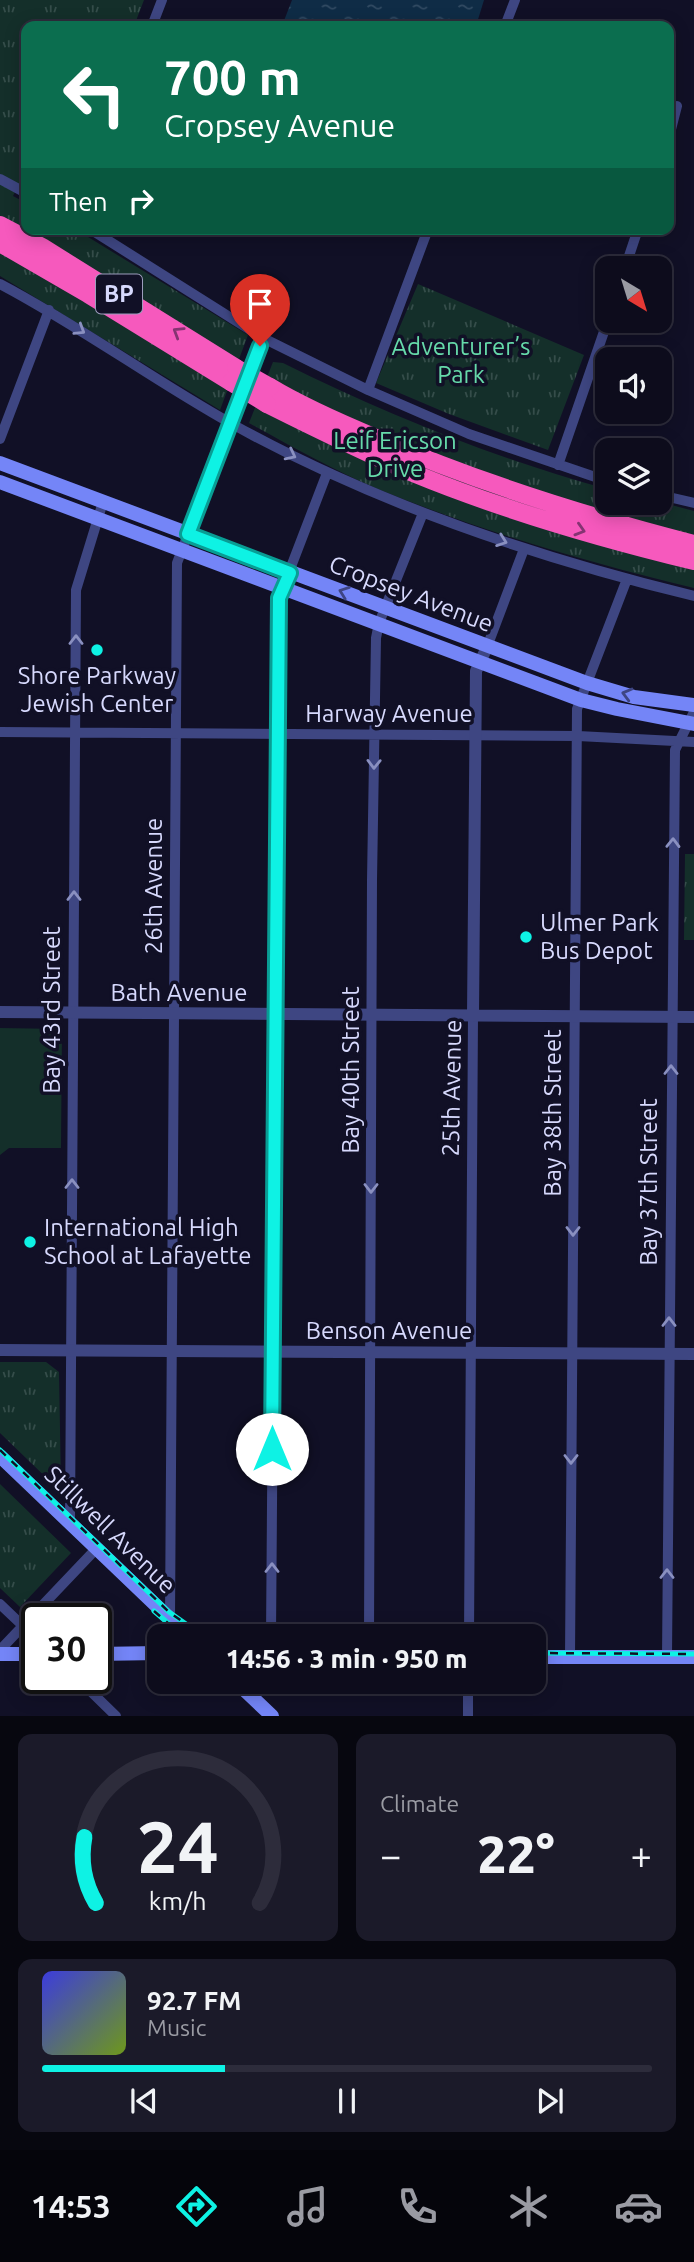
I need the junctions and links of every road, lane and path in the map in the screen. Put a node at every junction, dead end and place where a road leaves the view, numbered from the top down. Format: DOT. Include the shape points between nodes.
graph roads {
  1 [pos="162,0"];
  2 [pos="515,0"];
  3 [pos="154,21"];
  4 [pos="507,21"];
  5 [pos="677,106"];
  6 [pos="674,118"];
  7 [pos="0,179"];
  8 [pos="21,190"];
  9 [pos="0,225"];
  10 [pos="100,235"];
  11 [pos="426,235"];
  12 [pos="636,235"];
  13 [pos="0,243"];
  14 [pos="629,256"];
  15 [pos="0,284"];
  16 [pos="49,310"];
  17 [pos="604,333"];
  18 [pos="263,338"];
  19 [pos="233,375"];
  20 [pos="368,390"];
  21 [pos="269,396"];
  22 [pos="230,424"];
  23 [pos="0,439"];
  24 [pos="0,463"];
  25 [pos="558,465"];
  26 [pos="327,474"];
  27 [pos="595,477"];
  28 [pos="0,482"];
  29 [pos="672,498"];
  30 [pos="103,502"];
  31 [pos="694,503"];
  32 [pos="423,513"];
  33 [pos="98,518"];
  34 [pos="188,534"];
  35 [pos="694,544"];
  36 [pos="524,549"];
  37 [pos="182,550"];
  38 [pos="694,561"];
  39 [pos="290,573"];
  40 [pos="627,579"];
  41 [pos="283,588"];
  42 [pos="694,596"];
  43 [pos="386,608"];
  44 [pos="379,623"];
  45 [pos="487,647"];
  46 [pos="481,662"];
  47 [pos="587,683"];
  48 [pos="580,700"];
  49 [pos="694,705"];
  50 [pos="692,720"];
  51 [pos="0,732"];
  52 [pos="75,733"];
  53 [pos="176,734"];
  54 [pos="277,734"];
  55 [pos="374,735"];
  56 [pos="476,736"];
  57 [pos="578,736"];
  58 [pos="678,742"];
  59 [pos="694,742"];
  60 [pos="0,1012"];
  61 [pos="73,1013"];
  62 [pos="174,1013"];
  63 [pos="275,1014"];
  64 [pos="372,1015"];
  65 [pos="474,1016"];
  66 [pos="575,1016"];
  67 [pos="671,1017"];
  68 [pos="694,1017"];
  69 [pos="0,1350"];
  70 [pos="71,1350"];
  71 [pos="172,1351"];
  72 [pos="273,1352"];
  73 [pos="370,1352"];
  74 [pos="471,1353"];
  75 [pos="572,1353"];
  76 [pos="669,1354"];
  77 [pos="694,1354"];
  78 [pos="0,1456"];
  79 [pos="70,1522"];
  80 [pos="96,1549"];
  81 [pos="45,1603"];
  82 [pos="0,1604"];
  83 [pos="170,1619"];
  84 [pos="21,1624"];
  85 [pos="175,1624"];
  86 [pos="271,1624"];
  87 [pos="369,1624"];
  88 [pos="469,1624"];
  89 [pos="21,1628"];
  90 [pos="0,1652"];
  91 [pos="21,1653"];
  92 [pos="112,1654"];
  93 [pos="147,1654"];
  94 [pos="546,1657"];
  95 [pos="570,1657"];
  96 [pos="667,1657"];
  97 [pos="694,1657"];
  98 [pos="93,1694"];
  99 [pos="249,1694"];
  100 [pos="468,1694"];
  101 [pos="116,1716"];
  102 [pos="272,1716"];
  103 [pos="468,1716"];
  1 -- 3 [label="street"];
  2 -- 4 [label="street"];
  5 -- 6 [label="street"];
  7 -- 8 [label="street"];
  19 -- 9 [label="highway, BP, one-way" via="53,254"];
  10 -- 18 [label="street"];
  11 -- 20 [label="street"];
  12 -- 14 [label="street"];
  13 -- 19 [label="highway, BP"];
  15 -- 16 [label="street"];
  16 -- 22 [label="street, one-way"];
  16 -- 23 [label="street"];
  17 -- 25 [label="street"];
  18 -- 20 [label="street"];
  18 -- 22 [label="street, 26th Avenue"];
  19 -- 21 [label="highway, BP, bridge"];
  20 -- 25 [label="street" via="468,434"];
  21 -- 35 [label="highway, BP" via="465,475"];
  21 -- 38 [label="highway, BP, one-way" via="390,463 469,494"];
  22 -- 26 [label="street, one-way"];
  22 -- 34 [label="street, 26th Avenue"];
  24 -- 30 [label="main road, Cropsey Avenue"];
  25 -- 27 [label="street"];
  26 -- 32 [label="street"];
  26 -- 39 [label="street"];
  28 -- 33 [label="main road, Cropsey Avenue"];
  29 -- 31 [label="street"];
  30 -- 33 [label="street, Bay 43rd Street"];
  30 -- 34 [label="main road, Cropsey Avenue"];
  32 -- 36 [label="street, one-way"];
  32 -- 43 [label="street, Bay 40th Street"];
  33 -- 37 [label="main road, Cropsey Avenue"];
  52 -- 33 [label="street, Bay 43rd Street, one-way" via="76,590"];
  34 -- 37 [label="street, 26th Avenue"];
  34 -- 39 [label="main road, Cropsey Avenue"];
  36 -- 40 [label="street"];
  36 -- 45 [label="street, 25th Avenue"];
  37 -- 41 [label="main road, Cropsey Avenue"];
  37 -- 53 [label="street, 26th Avenue" via="177,564"];
  39 -- 41 [label="street"];
  43 -- 39 [label="main road, Cropsey Avenue, one-way"];
  40 -- 42 [label="street"];
  40 -- 47 [label="street, Bay 38th Street"];
  41 -- 44 [label="main road, Cropsey Avenue"];
  41 -- 54 [label="street" via="279,598"];
  43 -- 44 [label="street, Bay 40th Street"];
  43 -- 45 [label="main road, Cropsey Avenue"];
  44 -- 46 [label="main road, Cropsey Avenue"];
  44 -- 55 [label="street, Bay 40th Street"];
  45 -- 46 [label="street, 25th Avenue"];
  45 -- 47 [label="main road, Cropsey Avenue"];
  46 -- 48 [label="main road, Cropsey Avenue"];
  46 -- 56 [label="street, 25th Avenue" via="476,671"];
  47 -- 48 [label="street, Bay 38th Street"];
  49 -- 47 [label="main road, Cropsey Avenue, one-way" via="634,697"];
  48 -- 50 [label="main road, Cropsey Avenue"];
  48 -- 57 [label="street, Bay 38th Street"];
  50 -- 58 [label="street, Bay 37th Street"];
  51 -- 52 [label="street, Harway Avenue"];
  52 -- 53 [label="street, Harway Avenue"];
  61 -- 52 [label="street, Bay 43rd Street, one-way"];
  53 -- 54 [label="street, Harway Avenue"];
  53 -- 62 [label="street, 26th Avenue"];
  54 -- 55 [label="street, Harway Avenue"];
  54 -- 63 [label="street"];
  55 -- 56 [label="street, Harway Avenue"];
  55 -- 64 [label="street, Bay 40th Street, one-way"];
  56 -- 57 [label="street, Harway Avenue"];
  56 -- 65 [label="street, 25th Avenue"];
  57 -- 58 [label="street, Harway Avenue"];
  57 -- 66 [label="street, Bay 38th Street"];
  58 -- 59 [label="street, Harway Avenue"];
  67 -- 58 [label="street, Bay 37th Street, one-way"];
  60 -- 61 [label="street, Bath Avenue"];
  61 -- 62 [label="street, Bath Avenue"];
  70 -- 61 [label="street, Bay 43rd Street, one-way"];
  62 -- 63 [label="street, Bath Avenue"];
  62 -- 71 [label="street, 26th Avenue"];
  63 -- 64 [label="street, Bath Avenue"];
  63 -- 72 [label="street"];
  64 -- 65 [label="street, Bath Avenue"];
  64 -- 73 [label="street, Bay 40th Street, one-way"];
  65 -- 66 [label="street, Bath Avenue"];
  65 -- 74 [label="street, 25th Avenue"];
  66 -- 67 [label="street, Bath Avenue"];
  66 -- 75 [label="street, Bay 38th Street, one-way"];
  67 -- 68 [label="street, Bath Avenue"];
  76 -- 67 [label="street, Bay 37th Street, one-way"];
  69 -- 70 [label="street, Benson Avenue"];
  70 -- 71 [label="street, Benson Avenue"];
  70 -- 79 [label="street, Bay 43rd Street"];
  71 -- 72 [label="street, Benson Avenue"];
  71 -- 83 [label="street, 26th Avenue"];
  72 -- 73 [label="street, Benson Avenue"];
  86 -- 72 [label="street, one-way"];
  73 -- 74 [label="street, Benson Avenue"];
  73 -- 87 [label="street, Bay 40th Street"];
  74 -- 75 [label="street, Benson Avenue"];
  74 -- 88 [label="street, 25th Avenue"];
  75 -- 76 [label="street, Benson Avenue"];
  75 -- 95 [label="street, Bay 38th Street, one-way"];
  76 -- 77 [label="street, Benson Avenue"];
  96 -- 76 [label="street, Bay 37th Street, one-way"];
  78 -- 79 [label="main road, Stillwell Avenue"];
  79 -- 80 [label="main road, Stillwell Avenue"];
  80 -- 81 [label="street"];
  80 -- 83 [label="main road, Stillwell Avenue"];
  82 -- 84 [label="street"];
  83 -- 85 [label="main road, Stillwell Avenue"];
  89 -- 90 [label="street"];
  90 -- 91 [label="main road"];
  92 -- 93 [label="main road"];
  94 -- 95 [label="main road"];
  95 -- 96 [label="main road"];
  96 -- 97 [label="main road"];
  98 -- 101 [label="street"];
  99 -- 102 [label="main road"];
  100 -- 103 [label="street"];
}
